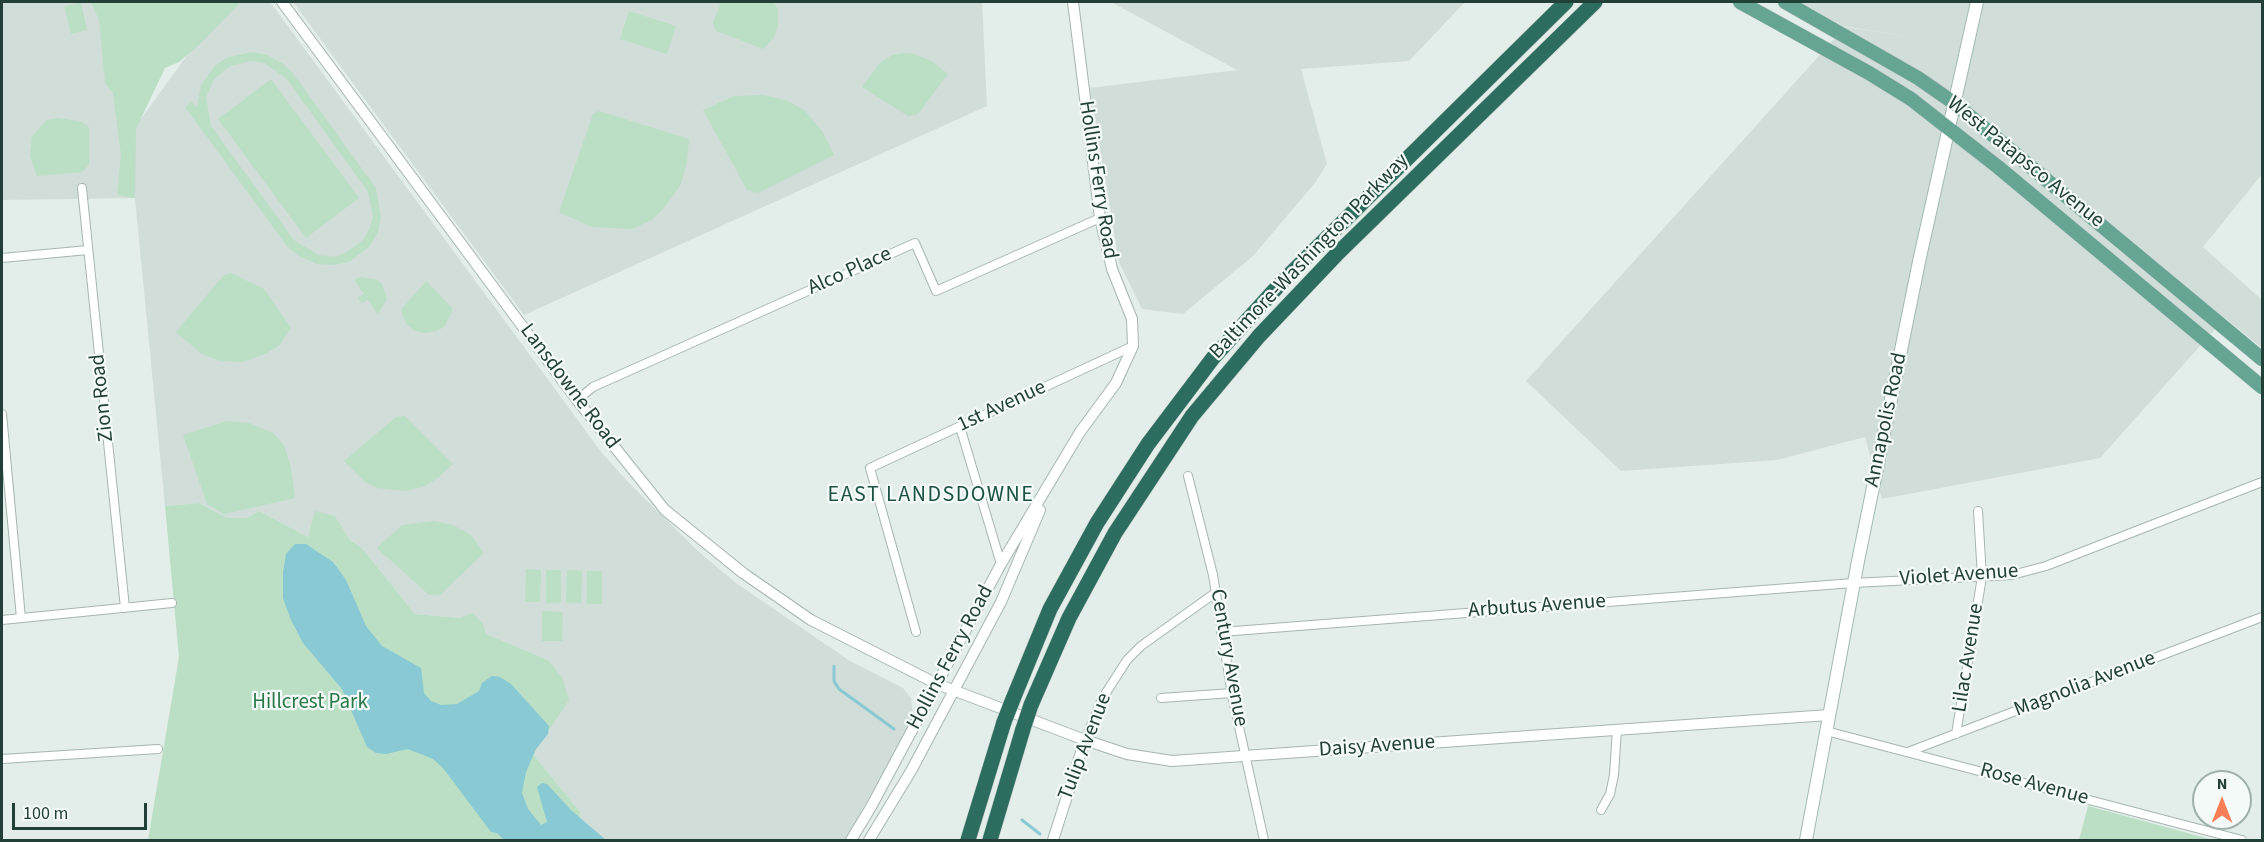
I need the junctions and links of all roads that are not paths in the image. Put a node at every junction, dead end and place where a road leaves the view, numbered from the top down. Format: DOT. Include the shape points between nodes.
graph roads {
  1 [pos="282,2"];
  2 [pos="1073,2"];
  3 [pos="1566,2"];
  4 [pos="1595,2"];
  5 [pos="1740,2"];
  6 [pos="1785,2"];
  7 [pos="1977,2"];
  8 [pos="1954,103"];
  9 [pos="1948,127"];
  10 [pos="82,188"];
  11 [pos="1100,218"];
  12 [pos="88,250"];
  13 [pos="2,258"];
  14 [pos="1134,346"];
  15 [pos="2262,359"];
  16 [pos="2262,387"];
  17 [pos="577,400"];
  18 [pos="2,414"];
  19 [pos="960,427"];
  20 [pos="1053,476"];
  21 [pos="1188,476"];
  22 [pos="2262,482"];
  23 [pos="1978,511"];
  24 [pos="1001,564"];
  25 [pos="1982,577"];
  26 [pos="1853,583"];
  27 [pos="1215,593"];
  28 [pos="172,603"];
  29 [pos="125,608"];
  30 [pos="2262,617"];
  31 [pos="21,618"];
  32 [pos="2,620"];
  33 [pos="915,632"];
  34 [pos="1221,632"];
  35 [pos="937,684"];
  36 [pos="954,691"];
  37 [pos="1232,693"];
  38 [pos="1161,698"];
  39 [pos="1829,715"];
  40 [pos="1617,729"];
  41 [pos="1826,730"];
  42 [pos="1956,734"];
  43 [pos="1085,740"];
  44 [pos="158,749"];
  45 [pos="1908,752"];
  46 [pos="1246,756"];
  47 [pos="2,759"];
  48 [pos="1602,810"];
  49 [pos="850,840"];
  50 [pos="869,840"];
  51 [pos="968,840"];
  52 [pos="990,840"];
  53 [pos="1053,840"];
  54 [pos="1264,840"];
  55 [pos="1806,840"];
  56 [pos="2242,840"];
  1 -- 17 [label="street, Lansdowne Road"];
  2 -- 11 [label="street, Hollins Ferry Road"];
  3 -- 51 [label="highway, Baltimore-Washington Parkway, bridge" via="1304,259 1213,358 1148,444 1097,523 1050,609 1004,722"];
  4 -- 52 [label="highway, Baltimore-Washington Parkway, bridge" via="1336,255 1259,336 1165,454 1115,533 1069,618 1031,705"];
  5 -- 9 [label="main road, West Patapsco Avenue" via="1869,73"];
  6 -- 8 [label="main road, West Patapsco Avenue"];
  7 -- 8 [label="main road, Annapolis Road"];
  8 -- 9 [label="main road, Annapolis Road"];
  8 -- 15 [label="main road, West Patapsco Avenue"];
  9 -- 16 [label="main road, West Patapsco Avenue"];
  9 -- 26 [label="main road, Annapolis Road"];
  10 -- 12 [label="street, Zion Road"];
  11 -- 14 [label="street, Hollins Ferry Road" via="1112,269 1132,319"];
  11 -- 17 [label="street, Alco Place" via="936,291 915,243 592,387"];
  12 -- 13 [label="street"];
  12 -- 29 [label="street, Zion Road"];
  14 -- 19 [label="street, 1st Avenue"];
  14 -- 20 [label="street, Hollins Ferry Road" via="1116,383"];
  17 -- 35 [label="street, Lansdowne Road" via="665,510 743,573 811,620"];
  18 -- 31 [label="street"];
  19 -- 24 [label="street"];
  19 -- 33 [label="street, 1st Avenue" via="870,468"];
  20 -- 24 [label="street, Hollins Ferry Road"];
  20 -- 36 [label="street, Hollins Ferry Road" via="1001,602"];
  21 -- 27 [label="street, Century Avenue"];
  22 -- 25 [label="street, Violet Avenue" via="2028,572"];
  23 -- 25 [label="street, Lilac Avenue"];
  24 -- 35 [label="street, Hollins Ferry Road"];
  25 -- 26 [label="street, Violet Avenue"];
  25 -- 42 [label="street, Lilac Avenue"];
  26 -- 34 [label="street, Arbutus Avenue"];
  26 -- 39 [label="main road, Annapolis Road"];
  27 -- 34 [label="street, Century Avenue"];
  27 -- 43 [label="street, Tulip Avenue" via="1127,660 1102,699"];
  28 -- 29 [label="street"];
  29 -- 31 [label="street"];
  30 -- 42 [label="street, Magnolia Avenue"];
  31 -- 32 [label="street"];
  34 -- 37 [label="street, Century Avenue"];
  35 -- 36 [label="street, Daisy Avenue"];
  35 -- 49 [label="street, Hollins Ferry Road"];
  36 -- 43 [label="street, Daisy Avenue"];
  36 -- 50 [label="street, Hollins Ferry Road" via="884,820"];
  37 -- 38 [label="street"];
  37 -- 46 [label="street, Century Avenue"];
  39 -- 40 [label="street, Daisy Avenue"];
  39 -- 41 [label="main road, Annapolis Road"];
  40 -- 46 [label="street, Daisy Avenue"];
  40 -- 48 [label="street" via="1614,775"];
  41 -- 45 [label="street, Rose Avenue"];
  41 -- 55 [label="main road, Annapolis Road"];
  42 -- 45 [label="street, Magnolia Avenue"];
  43 -- 46 [label="street, Daisy Avenue" via="1127,754 1172,761"];
  43 -- 53 [label="street, Tulip Avenue"];
  44 -- 47 [label="street"];
  45 -- 56 [label="street, Rose Avenue"];
  46 -- 54 [label="street, Century Avenue"];
}
